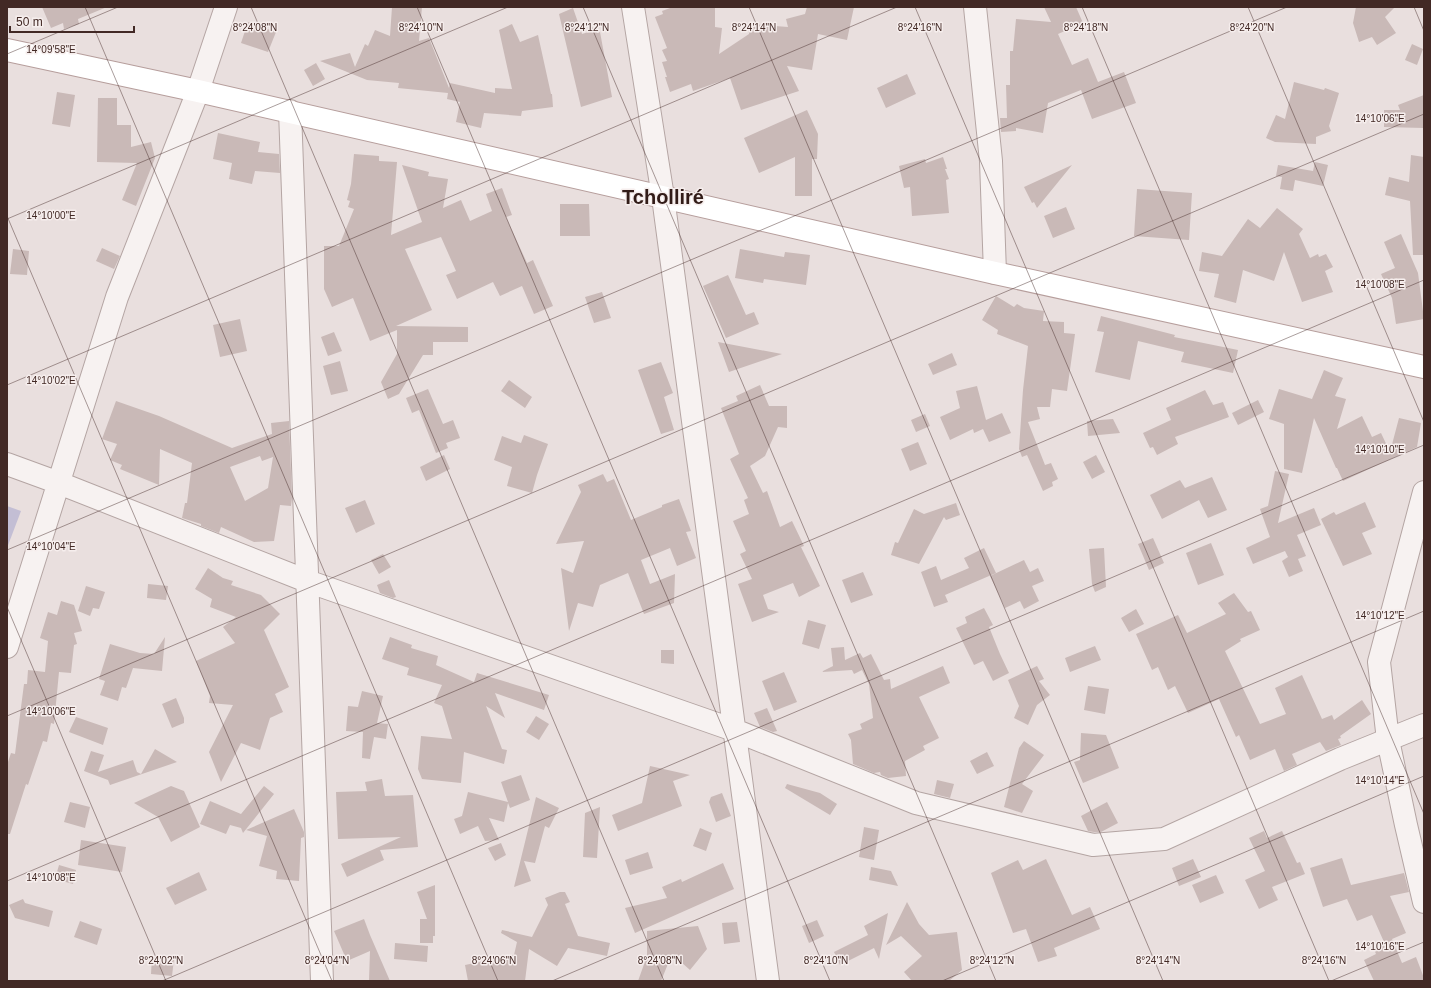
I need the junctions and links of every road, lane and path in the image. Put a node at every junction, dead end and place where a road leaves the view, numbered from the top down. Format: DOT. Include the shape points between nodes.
graph roads {
  1 [pos="226,7"];
  2 [pos="634,7"];
  3 [pos="975,7"];
  4 [pos="7,50"];
  5 [pos="198,90"];
  6 [pos="290,111"];
  7 [pos="662,197"];
  8 [pos="995,273"];
  9 [pos="1424,367"];
  10 [pos="7,464"];
  11 [pos="59,483"];
  12 [pos="1424,492"];
  13 [pos="307,581"];
  14 [pos="7,647"];
  15 [pos="1424,725"];
  16 [pos="734,730"];
  17 [pos="1388,740"];
  18 [pos="1424,902"];
  19 [pos="322,981"];
  20 [pos="768,981"];
  1 -- 5 [label="street"];
  2 -- 7 [label="street"];
  3 -- 8 [label="street" via="991,161"];
  4 -- 5 [label="main road"];
  5 -- 6 [label="main road"];
  5 -- 11 [label="street" via="117,297"];
  6 -- 7 [label="main road"];
  6 -- 13 [label="street"];
  7 -- 8 [label="main road"];
  7 -- 16 [label="street"];
  8 -- 9 [label="main road"];
  10 -- 11 [label="street"];
  11 -- 13 [label="street"];
  11 -- 14 [label="street"];
  12 -- 17 [label="street" via="1379,662"];
  13 -- 16 [label="street"];
  13 -- 19 [label="street"];
  15 -- 17 [label="street"];
  16 -- 17 [label="street" via="916,803 1093,845 1164,839 1340,759"];
  16 -- 20 [label="street"];
  17 -- 18 [label="street"];
}
